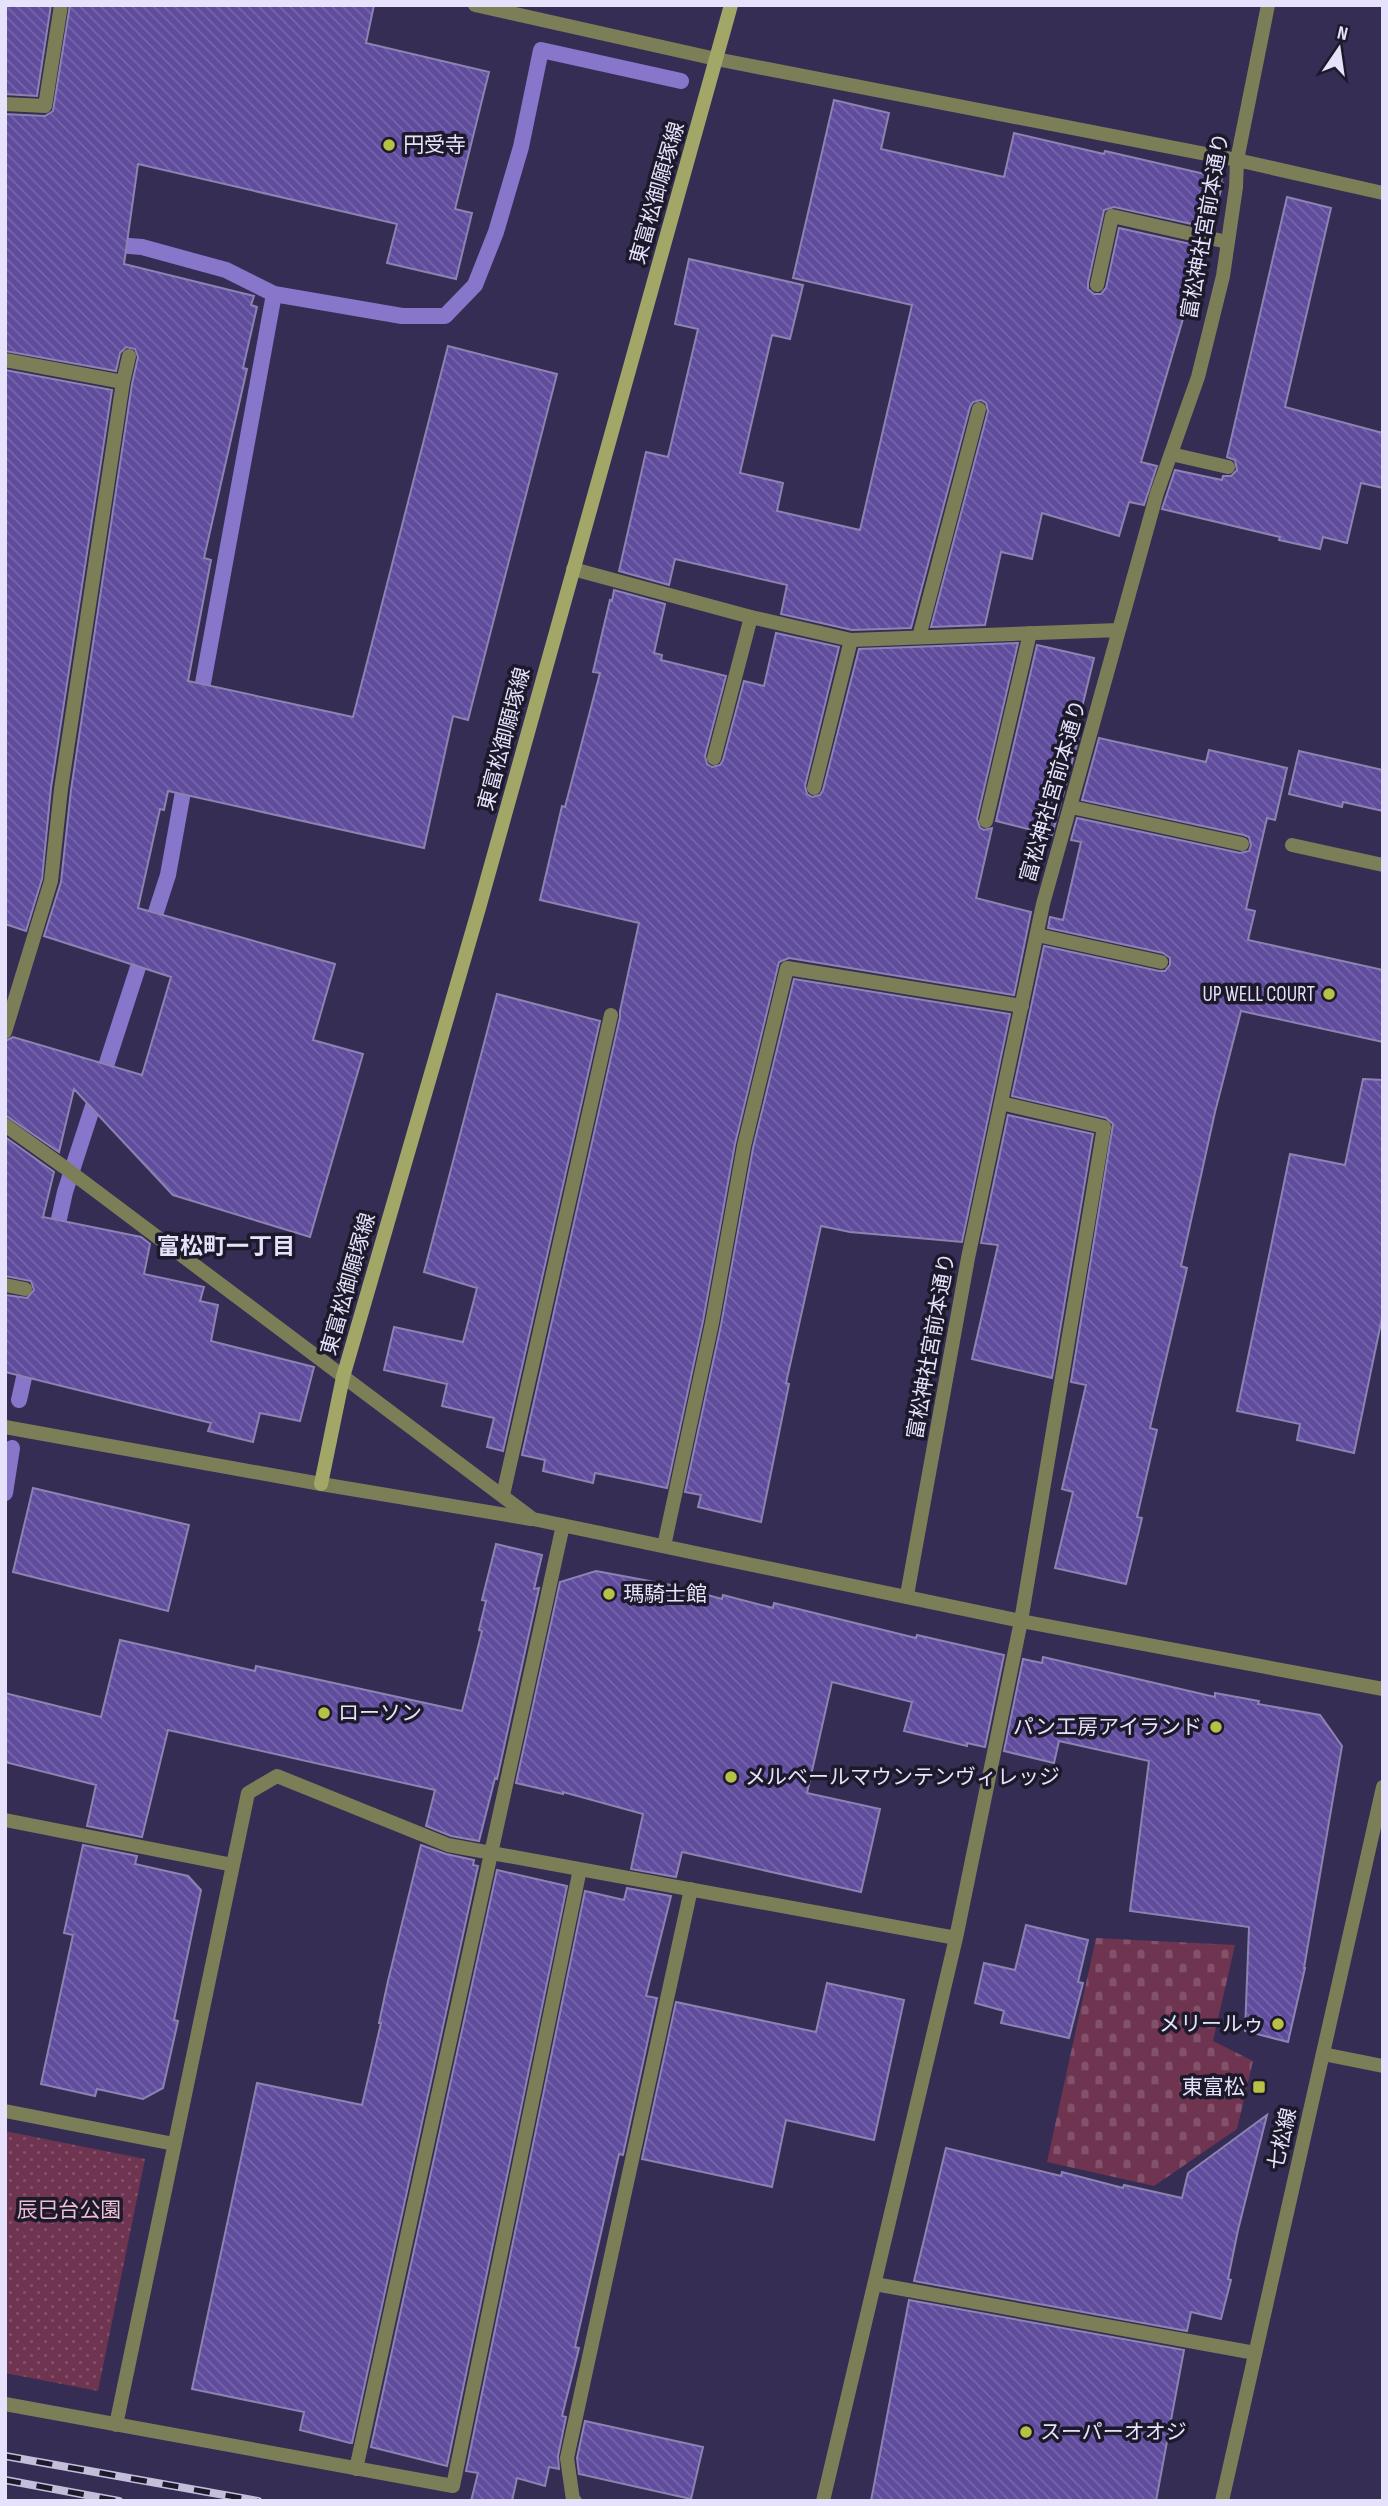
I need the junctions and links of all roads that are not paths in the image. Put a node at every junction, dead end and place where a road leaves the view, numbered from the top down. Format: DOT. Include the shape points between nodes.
graph roads {
  1 [pos="61,5"];
  2 [pos="475,5"];
  3 [pos="731,5"];
  4 [pos="1268,5"];
  5 [pos="716,59"];
  6 [pos="5,104"];
  7 [pos="1237,160"];
  8 [pos="1383,193"];
  9 [pos="1227,242"];
  10 [pos="1097,285"];
  11 [pos="129,356"];
  12 [pos="5,360"];
  13 [pos="123,382"];
  14 [pos="979,409"];
  15 [pos="1171,454"];
  16 [pos="1228,467"];
  17 [pos="573,569"];
  18 [pos="751,617"];
  19 [pos="1119,630"];
  20 [pos="1030,633"];
  21 [pos="919,638"];
  22 [pos="851,640"];
  23 [pos="714,758"];
  24 [pos="814,788"];
  25 [pos="1072,807"];
  26 [pos="986,821"];
  27 [pos="1242,844"];
  28 [pos="1292,845"];
  29 [pos="1383,865"];
  30 [pos="1037,935"];
  31 [pos="1161,962"];
  32 [pos="1022,1006"];
  33 [pos="611,1015"];
  34 [pos="5,1032"];
  35 [pos="1001,1103"];
  36 [pos="5,1125"];
  37 [pos="5,1285"];
  38 [pos="25,1290"];
  39 [pos="343,1377"];
  40 [pos="5,1427"];
  41 [pos="321,1485"];
  42 [pos="503,1495"];
  43 [pos="533,1519"];
  44 [pos="564,1525"];
  45 [pos="664,1546"];
  46 [pos="907,1595"];
  47 [pos="1021,1621"];
  48 [pos="1383,1689"];
  49 [pos="1383,1787"];
  50 [pos="5,1820"];
  51 [pos="490,1853"];
  52 [pos="233,1865"];
  53 [pos="580,1869"];
  54 [pos="691,1889"];
  55 [pos="956,1938"];
  56 [pos="1323,2054"];
  57 [pos="1383,2066"];
  58 [pos="5,2111"];
  59 [pos="174,2144"];
  60 [pos="875,2284"];
  61 [pos="1255,2353"];
  62 [pos="5,2404"];
  63 [pos="116,2425"];
  64 [pos="356,2469"];
  65 [pos="575,2501"];
  66 [pos="823,2501"];
  67 [pos="1222,2501"];
  1 -- 6 [label="street" via="45,106"];
  2 -- 5 [label="street"];
  3 -- 5 [label="main road, 東富松御願塚線"];
  4 -- 7 [label="street, 富松神社宮前本通り"];
  5 -- 7 [label="street"];
  5 -- 17 [label="main road, 東富松御願塚線"];
  7 -- 8 [label="street"];
  7 -- 9 [label="street, 富松神社宮前本通り"];
  9 -- 10 [label="street" via="1112,216"];
  9 -- 15 [label="street, 富松神社宮前本通り" via="1198,377"];
  11 -- 13 [label="street"];
  12 -- 13 [label="street"];
  13 -- 34 [label="street" via="51,881"];
  14 -- 21 [label="street"];
  15 -- 16 [label="street"];
  15 -- 19 [label="street, 富松神社宮前本通り"];
  17 -- 18 [label="street"];
  17 -- 39 [label="main road, 東富松御願塚線"];
  18 -- 22 [label="street"];
  18 -- 23 [label="street"];
  19 -- 20 [label="street"];
  19 -- 25 [label="street, 富松神社宮前本通り"];
  20 -- 21 [label="street"];
  20 -- 26 [label="street"];
  21 -- 22 [label="street"];
  22 -- 24 [label="street"];
  25 -- 27 [label="street"];
  25 -- 30 [label="street, 富松神社宮前本通り"];
  28 -- 29 [label="street"];
  30 -- 31 [label="street"];
  30 -- 32 [label="street, 富松神社宮前本通り"];
  32 -- 35 [label="street, 富松神社宮前本通り"];
  32 -- 45 [label="street" via="787,968 744,1146 712,1324"];
  33 -- 42 [label="street"];
  35 -- 46 [label="street, 富松神社宮前本通り"];
  35 -- 47 [label="street" via="1104,1127"];
  36 -- 39 [label="street"];
  37 -- 38 [label="street"];
  39 -- 41 [label="main road, 東富松御願塚線"];
  39 -- 42 [label="street"];
  40 -- 41 [label="street"];
  41 -- 43 [label="street"];
  42 -- 43 [label="street"];
  43 -- 44 [label="street"];
  44 -- 45 [label="street"];
  44 -- 51 [label="street"];
  45 -- 46 [label="street"];
  46 -- 47 [label="street"];
  47 -- 48 [label="street"];
  47 -- 55 [label="street"];
  49 -- 56 [label="street, 七松線"];
  50 -- 52 [label="street"];
  51 -- 52 [label="street" via="448,1845 276,1776 248,1793"];
  51 -- 53 [label="street"];
  51 -- 64 [label="street"];
  52 -- 59 [label="street"];
  53 -- 54 [label="street"];
  53 -- 64 [label="street" via="453,2486"];
  54 -- 55 [label="street"];
  54 -- 65 [label="street" via="566,2458"];
  55 -- 60 [label="street"];
  56 -- 57 [label="street"];
  56 -- 61 [label="street, 七松線"];
  58 -- 59 [label="street"];
  59 -- 63 [label="street"];
  60 -- 61 [label="street"];
  60 -- 66 [label="street"];
  61 -- 67 [label="street, 七松線"];
  62 -- 63 [label="street"];
  63 -- 64 [label="street"];
}
